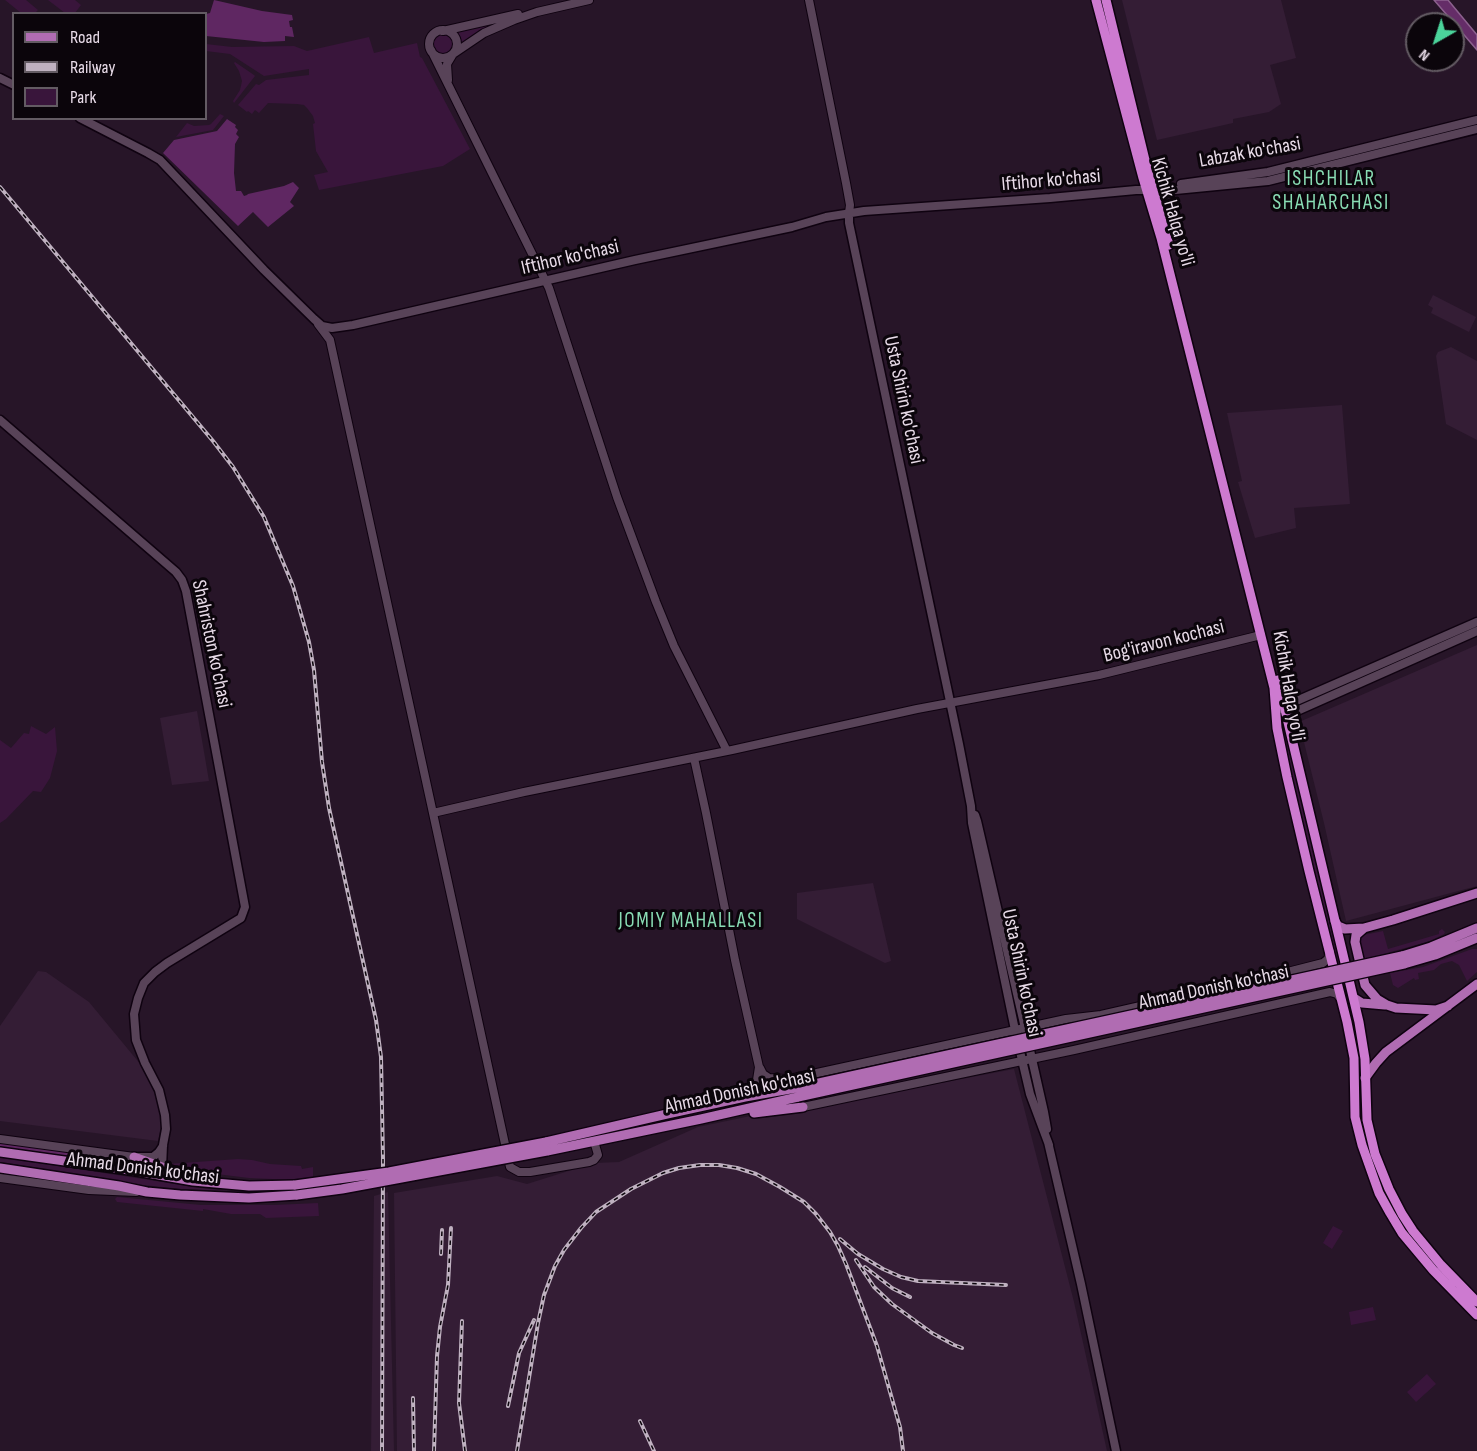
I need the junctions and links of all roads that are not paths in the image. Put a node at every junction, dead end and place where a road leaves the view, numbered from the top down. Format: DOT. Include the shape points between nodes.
graph roads {
  1 [pos="589,0"];
  2 [pos="809,0"];
  3 [pos="1096,0"];
  4 [pos="1106,0"];
  5 [pos="537,12"];
  6 [pos="443,30"];
  7 [pos="431,50"];
  8 [pos="453,54"];
  9 [pos="449,87"];
  10 [pos="84,120"];
  11 [pos="1477,120"];
  12 [pos="1477,129"];
  13 [pos="1152,190"];
  14 [pos="849,213"];
  15 [pos="546,281"];
  16 [pos="314,319"];
  17 [pos="342,327"];
  18 [pos="330,340"];
  19 [pos="0,420"];
  20 [pos="1477,622"];
  21 [pos="1477,630"];
  22 [pos="1260,633"];
  23 [pos="950,703"];
  24 [pos="1280,709"];
  25 [pos="727,751"];
  26 [pos="694,758"];
  27 [pos="971,806"];
  28 [pos="434,813"];
  29 [pos="1477,893"];
  30 [pos="1477,903"];
  31 [pos="1335,921"];
  32 [pos="1364,928"];
  33 [pos="1476,931"];
  34 [pos="1356,935"];
  35 [pos="1477,946"];
  36 [pos="1452,949"];
  37 [pos="1342,950"];
  38 [pos="1330,952"];
  39 [pos="1403,960"];
  40 [pos="1477,977"];
  41 [pos="1477,984"];
  42 [pos="1354,998"];
  43 [pos="1342,1000"];
  44 [pos="1386,1005"];
  45 [pos="1448,1006"];
  46 [pos="1066,1019"];
  47 [pos="1025,1028"];
  48 [pos="1015,1030"];
  49 [pos="992,1035"];
  50 [pos="1074,1050"];
  51 [pos="1032,1058"];
  52 [pos="1022,1060"];
  53 [pos="999,1066"];
  54 [pos="759,1067"];
  55 [pos="1365,1078"];
  56 [pos="1355,1079"];
  57 [pos="796,1088"];
  58 [pos="742,1098"];
  59 [pos="803,1107"];
  60 [pos="701,1119"];
  61 [pos="0,1139"];
  62 [pos="594,1141"];
  63 [pos="163,1145"];
  64 [pos="1049,1145"];
  65 [pos="547,1147"];
  66 [pos="0,1152"];
  67 [pos="134,1157"];
  68 [pos="0,1168"];
  69 [pos="162,1168"];
  70 [pos="0,1178"];
  71 [pos="207,1182"];
  72 [pos="296,1190"];
  73 [pos="147,1192"];
  74 [pos="1477,1302"];
  75 [pos="1477,1315"];
  76 [pos="1116,1451"];
  1 -- 5 [label="street"];
  2 -- 14 [label="street, Usta Shirin ko'chasi"];
  3 -- 13 [label="highway, Kichik Halqa yo'li"];
  4 -- 13 [label="highway, Kichik Halqa yo'li"];
  5 -- 6 [label="street"];
  5 -- 8 [label="street" via="484,33"];
  6 -- 7 [label="street" via="431,37"];
  6 -- 8 [label="street" via="455,37 457,46"];
  7 -- 8 [label="street" via="441,58"];
  7 -- 9 [label="street"];
  8 -- 9 [label="street" via="447,69"];
  9 -- 15 [label="street"];
  10 -- 16 [label="main road, Iftihor ko'chasi" via="160,160"];
  11 -- 13 [label="main road, Labzak ko'chasi" via="1268,172"];
  12 -- 13 [label="main road, Labzak ko'chasi" via="1268,181"];
  13 -- 14 [label="main road, Iftihor ko'chasi"];
  13 -- 22 [label="highway, Kichik Halqa yo'li"];
  13 -- 24 [label="highway, Kichik Halqa yo'li"];
  14 -- 15 [label="main road, Iftihor ko'chasi"];
  14 -- 23 [label="main road, Usta Shirin ko'chasi"];
  15 -- 17 [label="main road, Iftihor ko'chasi"];
  15 -- 25 [label="street" via="656,602"];
  16 -- 17 [label="main road, Iftihor ko'chasi" via="327,327"];
  16 -- 18 [label="street"];
  17 -- 18 [label="street"];
  18 -- 28 [label="street"];
  19 -- 63 [label="main road, Shahriston ko'chasi" via="176,572 186,591 245,905 241,918 155,972 144,983 138,998 135,1031 164,1108"];
  20 -- 24 [label="main road"];
  21 -- 24 [label="main road" via="1297,711"];
  22 -- 23 [label="street, Bog'iravon kochasi" via="1116,665 1099,675"];
  22 -- 24 [label="highway, Kichik Halqa yo'li"];
  23 -- 25 [label="street, Bog'iravon kochasi"];
  23 -- 27 [label="main road, Usta Shirin ko'chasi"];
  24 -- 31 [label="highway, Kichik Halqa yo'li"];
  24 -- 38 [label="highway, Kichik Halqa yo'li" via="1277,728 1287,777"];
  25 -- 26 [label="street, Bog'iravon kochasi"];
  26 -- 28 [label="street, Bog'iravon kochasi"];
  26 -- 54 [label="street"];
  27 -- 47 [label="main road, Usta Shirin ko'chasi"];
  27 -- 48 [label="main road, Usta Shirin ko'chasi"];
  28 -- 62 [label="street" via="510,1167 530,1172 589,1162 598,1155"];
  29 -- 32 [label="main road"];
  30 -- 34 [label="main road" via="1466,902"];
  31 -- 32 [label="main road" via="1345,929"];
  31 -- 37 [label="highway, Kichik Halqa yo'li"];
  32 -- 34 [label="main road"];
  33 -- 36 [label="main road, Ahmad Donish ko'chasi"];
  33 -- 39 [label="main road, Ahmad Donish ko'chasi"];
  34 -- 37 [label="main road" via="1346,939"];
  34 -- 44 [label="main road" via="1365,985"];
  35 -- 36 [label="main road"];
  36 -- 39 [label="main road, Ahmad Donish ko'chasi"];
  37 -- 42 [label="highway, Kichik Halqa yo'li"];
  38 -- 43 [label="highway, Kichik Halqa yo'li"];
  38 -- 46 [label="street, Ahmad Donish ko'chasi" via="1323,963 1101,1015"];
  39 -- 57 [label="main road, Ahmad Donish ko'chasi, bridge"];
  40 -- 44 [label="main road" via="1440,1005"];
  41 -- 45 [label="main road"];
  42 -- 44 [label="main road" via="1362,1004"];
  42 -- 55 [label="highway, Kichik Halqa yo'li"];
  43 -- 50 [label="street, Ahmad Donish ko'chasi" via="1330,992"];
  43 -- 56 [label="highway, Kichik Halqa yo'li"];
  44 -- 45 [label="main road" via="1433,1010"];
  45 -- 55 [label="main road" via="1386,1052"];
  46 -- 47 [label="street, Ahmad Donish ko'chasi"];
  46 -- 50 [label="street" via="1075,1034"];
  47 -- 48 [label="street, Ahmad Donish ko'chasi"];
  47 -- 51 [label="main road, Usta Shirin ko'chasi"];
  48 -- 49 [label="street, Ahmad Donish ko'chasi"];
  48 -- 52 [label="main road, Usta Shirin ko'chasi"];
  49 -- 53 [label="street" via="1001,1049"];
  49 -- 57 [label="street, Ahmad Donish ko'chasi"];
  50 -- 51 [label="street, Ahmad Donish ko'chasi"];
  51 -- 52 [label="street, Ahmad Donish ko'chasi"];
  51 -- 64 [label="main road, Usta Shirin ko'chasi"];
  52 -- 53 [label="street, Ahmad Donish ko'chasi"];
  52 -- 64 [label="main road, Usta Shirin ko'chasi"];
  53 -- 59 [label="street, Ahmad Donish ko'chasi"];
  54 -- 57 [label="street" via="770,1079"];
  54 -- 58 [label="street" via="757,1080"];
  55 -- 56 [label="highway"];
  55 -- 74 [label="highway, Kichik Halqa yo'li" via="1370,1134 1394,1199 1424,1246"];
  56 -- 75 [label="highway, Kichik Halqa yo'li" via="1357,1127 1383,1200 1414,1248"];
  57 -- 58 [label="main road, Ahmad Donish ko'chasi"];
  57 -- 60 [label="main road, Ahmad Donish ko'chasi"];
  58 -- 65 [label="main road, Ahmad Donish ko'chasi"];
  59 -- 60 [label="main road"];
  60 -- 62 [label="main road, Ahmad Donish ko'chasi"];
  61 -- 67 [label="street"];
  62 -- 65 [label="main road, Ahmad Donish ko'chasi"];
  63 -- 67 [label="main road" via="153,1156"];
  63 -- 69 [label="main road"];
  64 -- 76 [label="main road, Usta Shirin ko'chasi"];
  65 -- 72 [label="main road, Ahmad Donish ko'chasi, bridge" via="366,1185"];
  66 -- 71 [label="main road, Ahmad Donish ko'chasi"];
  67 -- 69 [label="main road"];
  68 -- 73 [label="main road, Ahmad Donish ko'chasi"];
  69 -- 71 [label="main road"];
  70 -- 73 [label="street" via="89,1190"];
  71 -- 72 [label="main road, Ahmad Donish ko'chasi"];
  72 -- 73 [label="main road, Ahmad Donish ko'chasi" via="263,1197 226,1198"];
}
